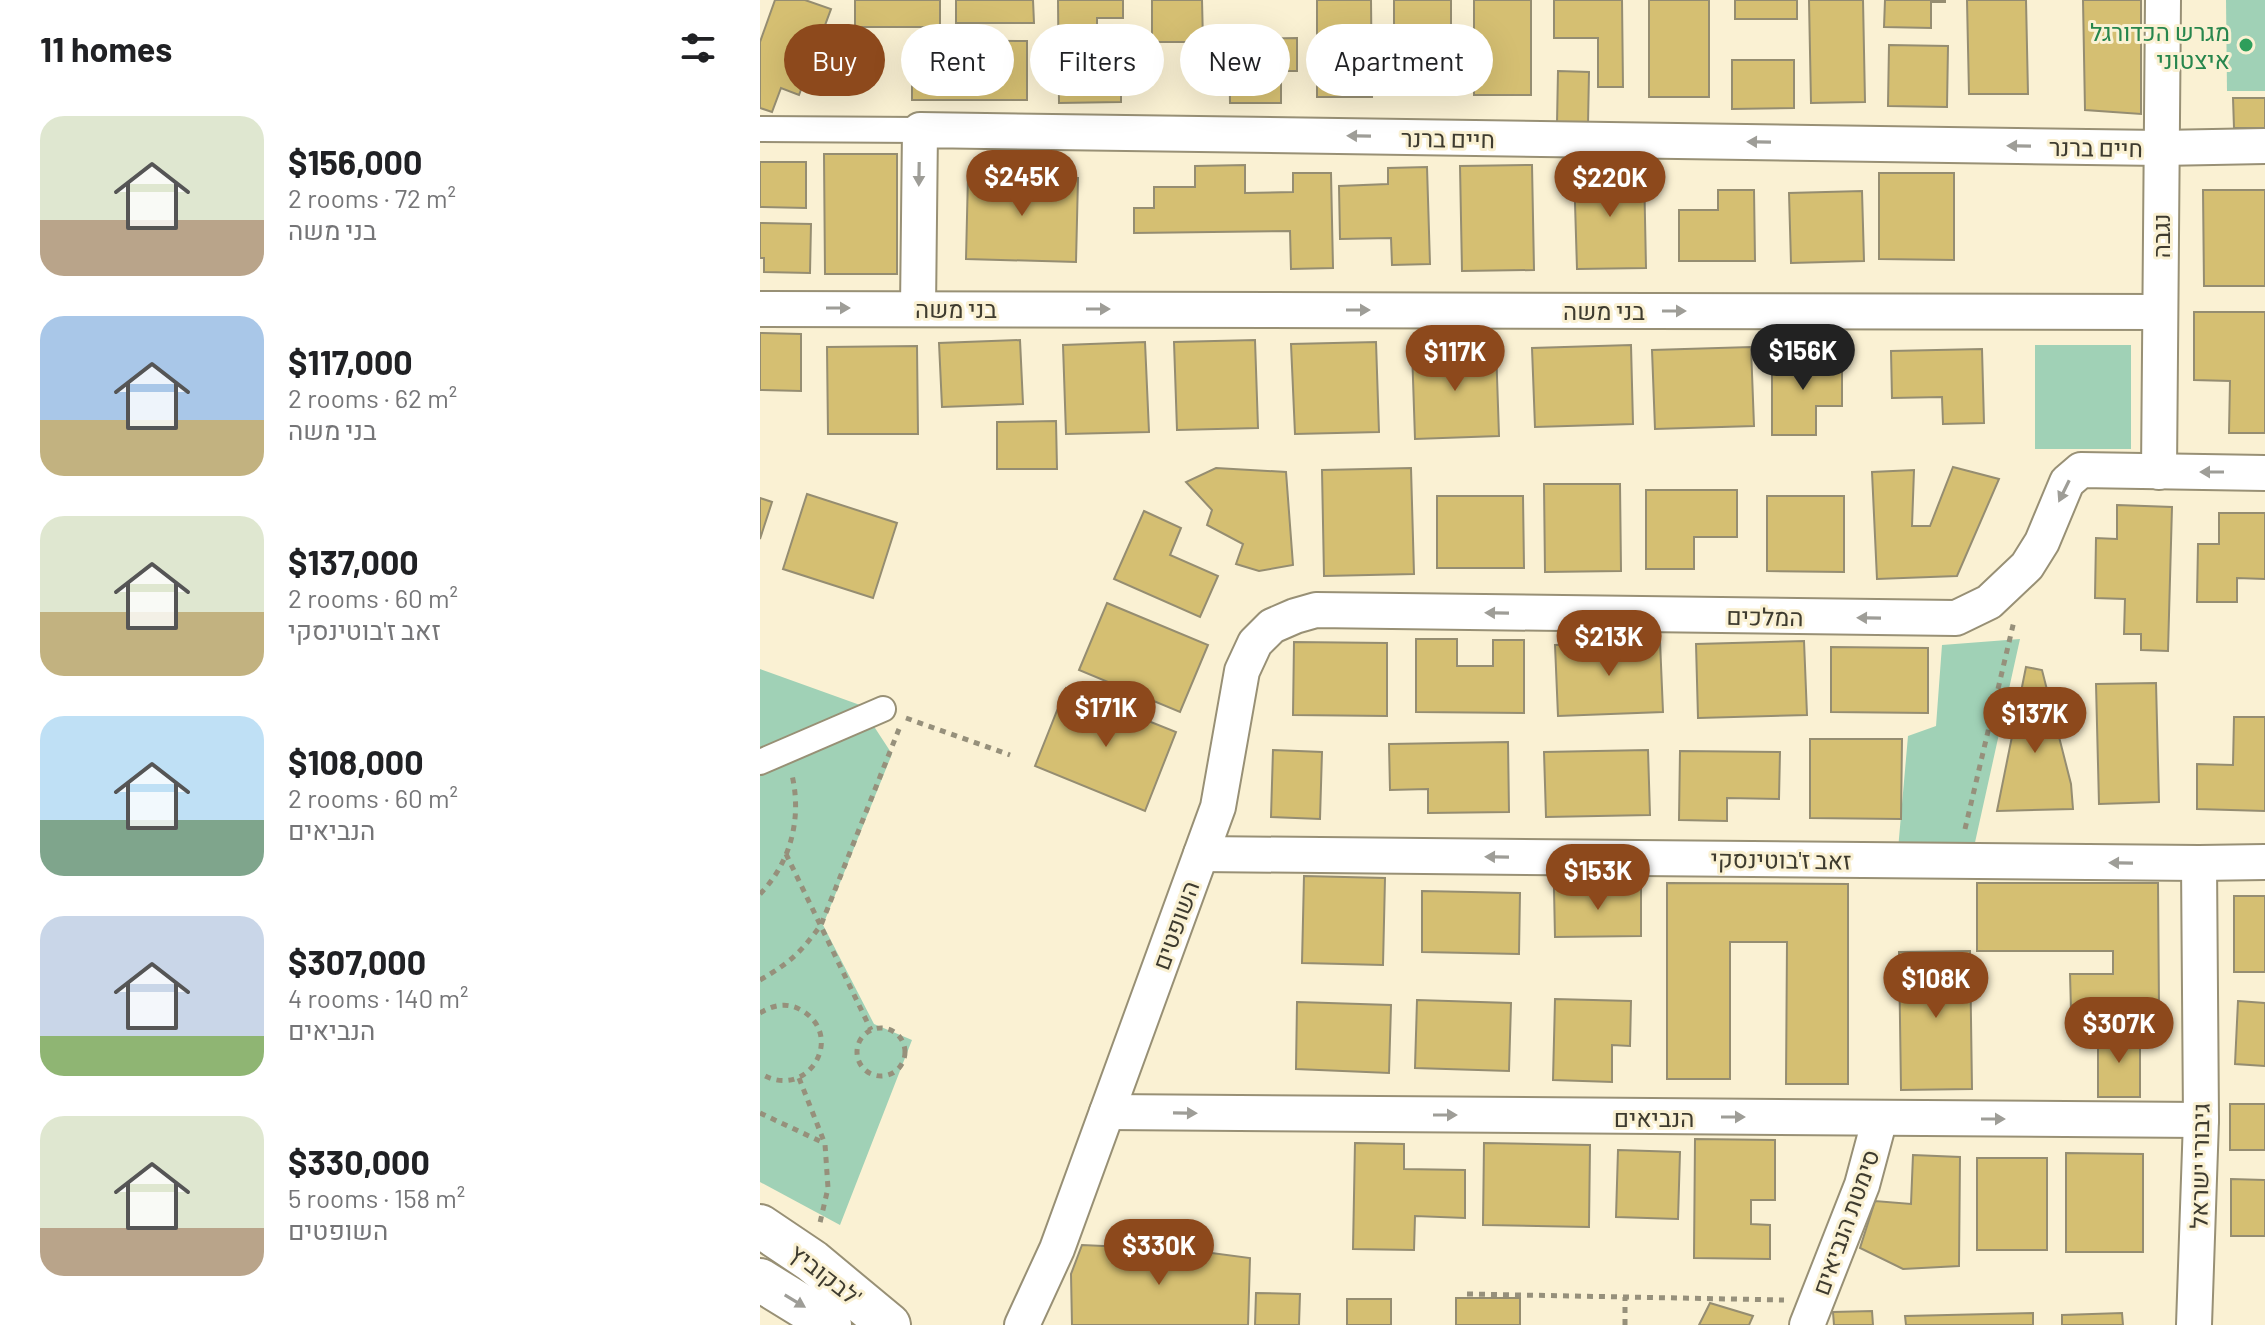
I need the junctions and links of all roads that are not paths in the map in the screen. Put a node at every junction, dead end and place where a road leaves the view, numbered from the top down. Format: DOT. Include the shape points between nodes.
graph roads {
  1 [pos="2163,0"];
  2 [pos="760,129"];
  3 [pos="920,130"];
  4 [pos="2265,146"];
  5 [pos="2161,148"];
  6 [pos="918,308"];
  7 [pos="760,309"];
  8 [pos="2160,312"];
  9 [pos="2159,472"];
  10 [pos="2265,473"];
  11 [pos="1295,616"];
  12 [pos="883,709"];
  13 [pos="760,762"];
  14 [pos="1201,854"];
  15 [pos="2265,862"];
  16 [pos="2199,863"];
  17 [pos="1107,1112"];
  18 [pos="1880,1118"];
  19 [pos="2201,1120"];
  20 [pos="760,1226"];
  21 [pos="1057,1249"];
  22 [pos="760,1280"];
  23 [pos="1812,1313"];
  24 [pos="830,1325"];
  25 [pos="889,1325"];
  26 [pos="1022,1325"];
  27 [pos="1048,1325"];
  28 [pos="2194,1325"];
  1 -- 5 [label="street, נגבה"];
  2 -- 3 [label="street, חיים ברנר"];
  5 -- 3 [label="street, חיים ברנר, one-way"];
  3 -- 6 [label="street, one-way"];
  4 -- 5 [label="street, חיים ברנר"];
  5 -- 8 [label="street, נגבה"];
  7 -- 6 [label="street, בני משה, one-way"];
  6 -- 8 [label="street, בני משה, one-way"];
  8 -- 9 [label="street, נגבה"];
  10 -- 9 [label="street, המלכים, one-way"];
  9 -- 11 [label="street, המלכים, one-way" via="2081,470 2067,482 2027,566 1989,602 1956,618 1316,610"];
  11 -- 14 [label="street, השופטים" via="1272,626 1255,643 1242,671 1218,807"];
  12 -- 13 [label="street"];
  16 -- 14 [label="street, זאב ז'בוטינסקי, one-way"];
  14 -- 17 [label="street, השופטים"];
  15 -- 16 [label="street, זאב ז'בוטינסקי"];
  16 -- 19 [label="street, גיבורי ישראל"];
  17 -- 18 [label="street, הנביאים, one-way"];
  17 -- 21 [label="street, השופטים"];
  18 -- 19 [label="street, הנביאים, one-way"];
  18 -- 23 [label="street, סימטת הנביאים" via="1862,1185"];
  19 -- 28 [label="street, גיבורי ישראל"];
  20 -- 25 [label="street, לבקוביץ'"];
  21 -- 26 [label="street, השופטים"];
  21 -- 27 [label="street, השופטים"];
  22 -- 24 [label="street, לבקוביץ', one-way"];
}
